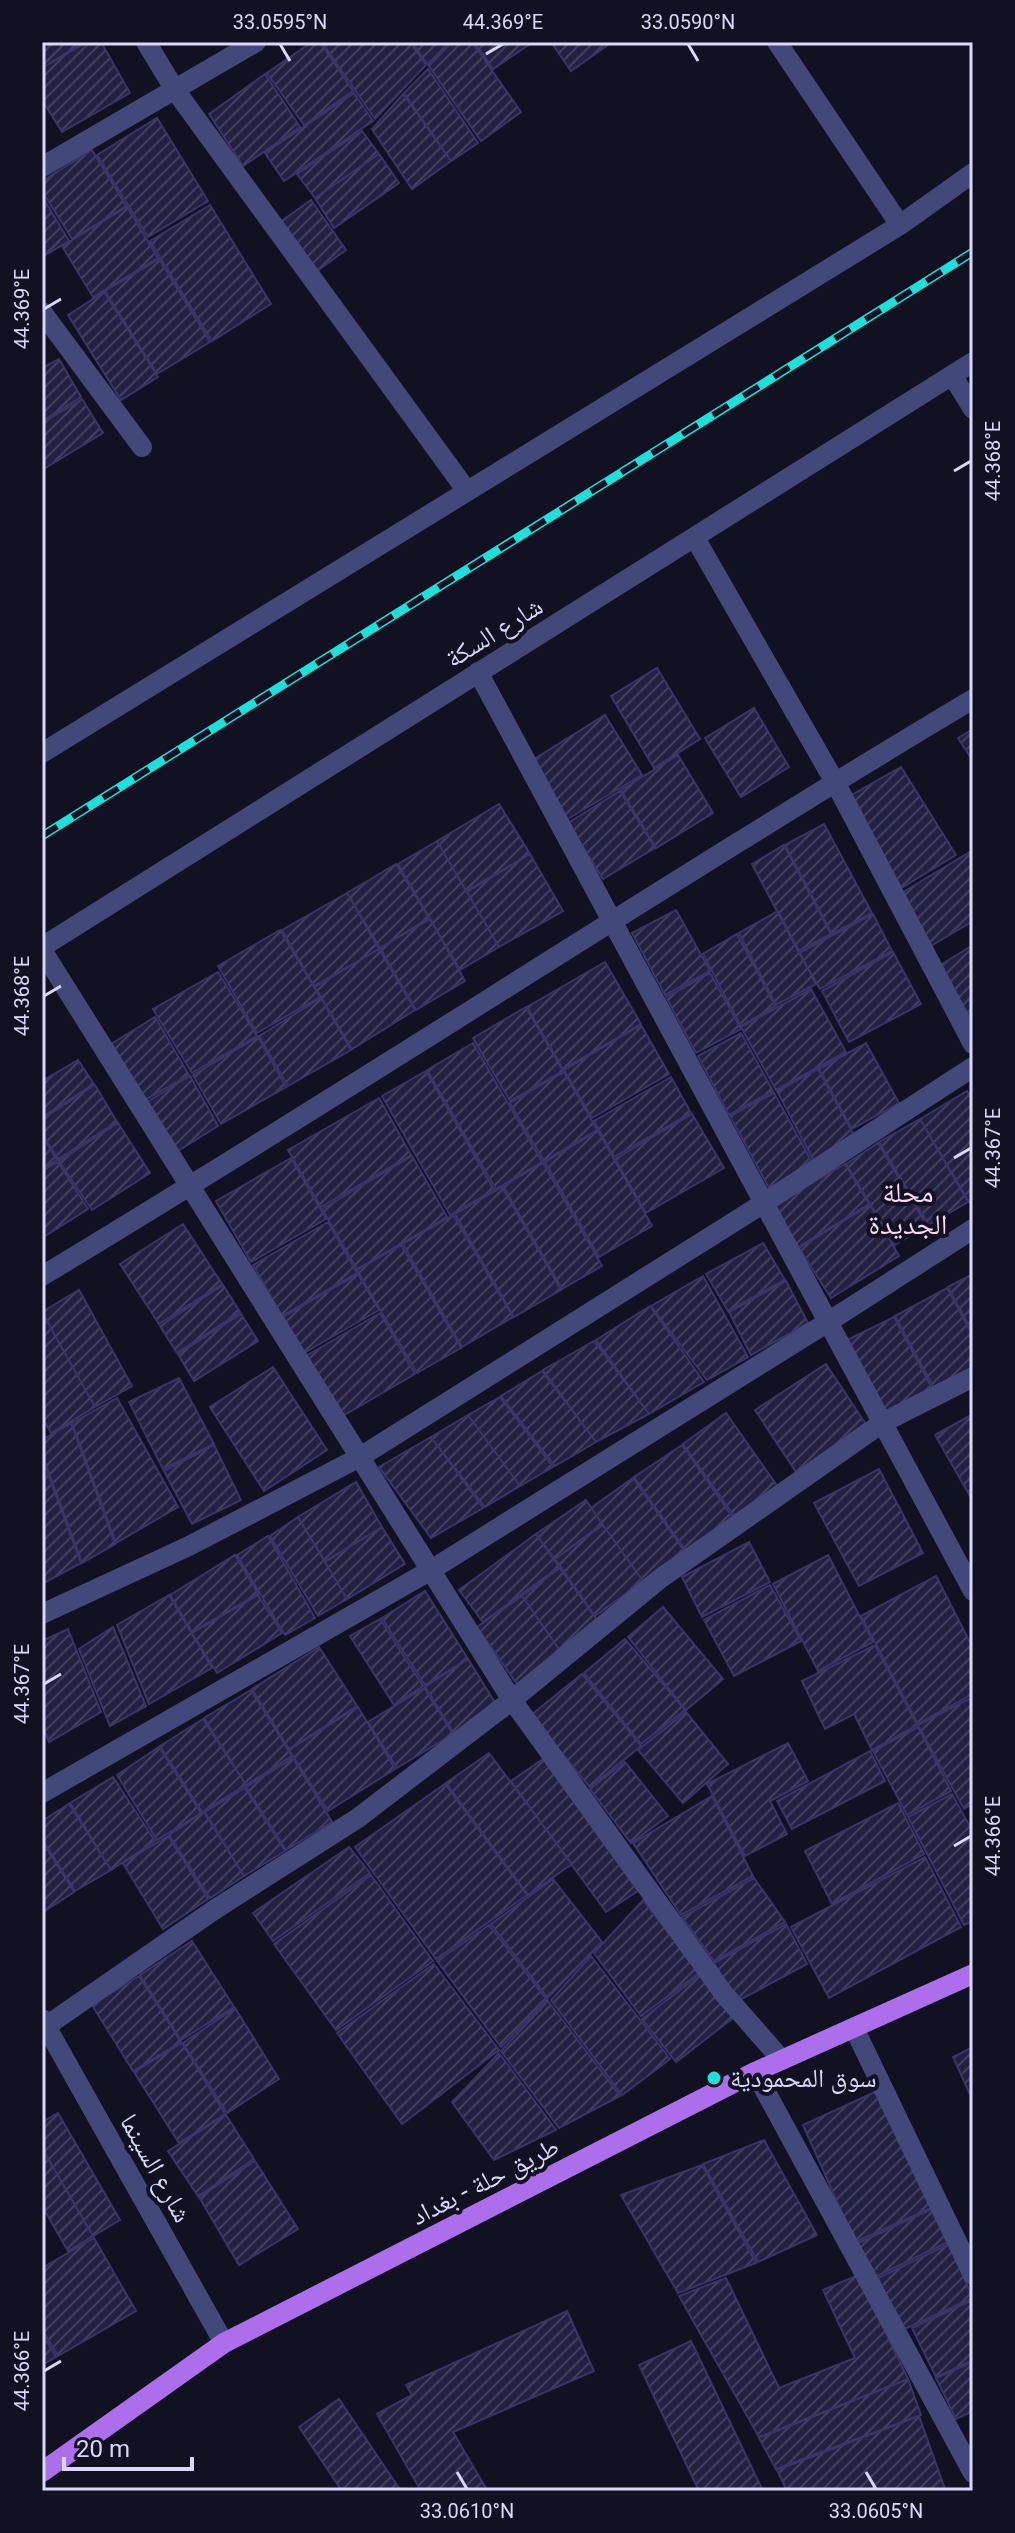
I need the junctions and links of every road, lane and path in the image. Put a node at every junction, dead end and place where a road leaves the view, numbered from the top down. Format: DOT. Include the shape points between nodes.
graph roads {
  1 [pos="146,42"];
  2 [pos="256,42"];
  3 [pos="777,42"];
  4 [pos="175,90"];
  5 [pos="42,167"];
  6 [pos="973,173"];
  7 [pos="900,225"];
  8 [pos="42,312"];
  9 [pos="973,362"];
  10 [pos="952,375"];
  11 [pos="973,409"];
  12 [pos="142,447"];
  13 [pos="467,491"];
  14 [pos="695,538"];
  15 [pos="478,672"];
  16 [pos="973,699"];
  17 [pos="42,753"];
  18 [pos="835,782"];
  19 [pos="613,923"];
  20 [pos="42,949"];
  21 [pos="973,1044"];
  22 [pos="973,1067"];
  23 [pos="191,1187"];
  24 [pos="764,1203"];
  25 [pos="973,1229"];
  26 [pos="42,1276"];
  27 [pos="828,1322"];
  28 [pos="973,1377"];
  29 [pos="882,1423"];
  30 [pos="360,1457"];
  31 [pos="431,1570"];
  32 [pos="973,1591"];
  33 [pos="42,1614"];
  34 [pos="512,1700"];
  35 [pos="42,1793"];
  36 [pos="973,1974"];
  37 [pos="44,2025"];
  38 [pos="854,2028"];
  39 [pos="782,2060"];
  40 [pos="755,2072"];
  41 [pos="973,2275"];
  42 [pos="224,2343"];
  43 [pos="42,2472"];
  44 [pos="973,2473"];
  1 -- 4 [label="street"];
  2 -- 4 [label="street"];
  3 -- 7 [label="street"];
  4 -- 5 [label="street"];
  4 -- 13 [label="street"];
  6 -- 7 [label="street"];
  7 -- 13 [label="street"];
  8 -- 12 [label="street"];
  9 -- 10 [label="street, شارع السكة"];
  10 -- 11 [label="street"];
  10 -- 14 [label="street, شارع السكة"];
  13 -- 17 [label="street"];
  14 -- 15 [label="street, شارع السكة"];
  14 -- 18 [label="street"];
  15 -- 19 [label="street"];
  15 -- 20 [label="street, شارع السكة"];
  16 -- 18 [label="street"];
  18 -- 19 [label="street"];
  18 -- 21 [label="street"];
  19 -- 23 [label="street"];
  19 -- 24 [label="street"];
  20 -- 23 [label="street"];
  22 -- 24 [label="street"];
  23 -- 26 [label="street"];
  23 -- 30 [label="street"];
  24 -- 27 [label="street"];
  24 -- 30 [label="street"];
  25 -- 27 [label="street"];
  27 -- 29 [label="street"];
  27 -- 31 [label="street"];
  28 -- 29 [label="street"];
  29 -- 32 [label="street"];
  29 -- 34 [label="street" via="661,1578"];
  30 -- 31 [label="street"];
  30 -- 33 [label="street" via="189,1546"];
  31 -- 34 [label="street"];
  31 -- 35 [label="street"];
  34 -- 37 [label="street" via="358,1818"];
  34 -- 39 [label="street" via="724,1994"];
  36 -- 38 [label="main road, طريق حلة - بغداد"];
  37 -- 42 [label="street, شارع السينما"];
  38 -- 39 [label="main road, طريق حلة - بغداد"];
  38 -- 41 [label="street"];
  39 -- 40 [label="main road, طريق حلة - بغداد"];
  40 -- 42 [label="main road, طريق حلة - بغداد"];
  40 -- 44 [label="street"];
  42 -- 43 [label="main road, طريق حلة - بغداد"];
}
